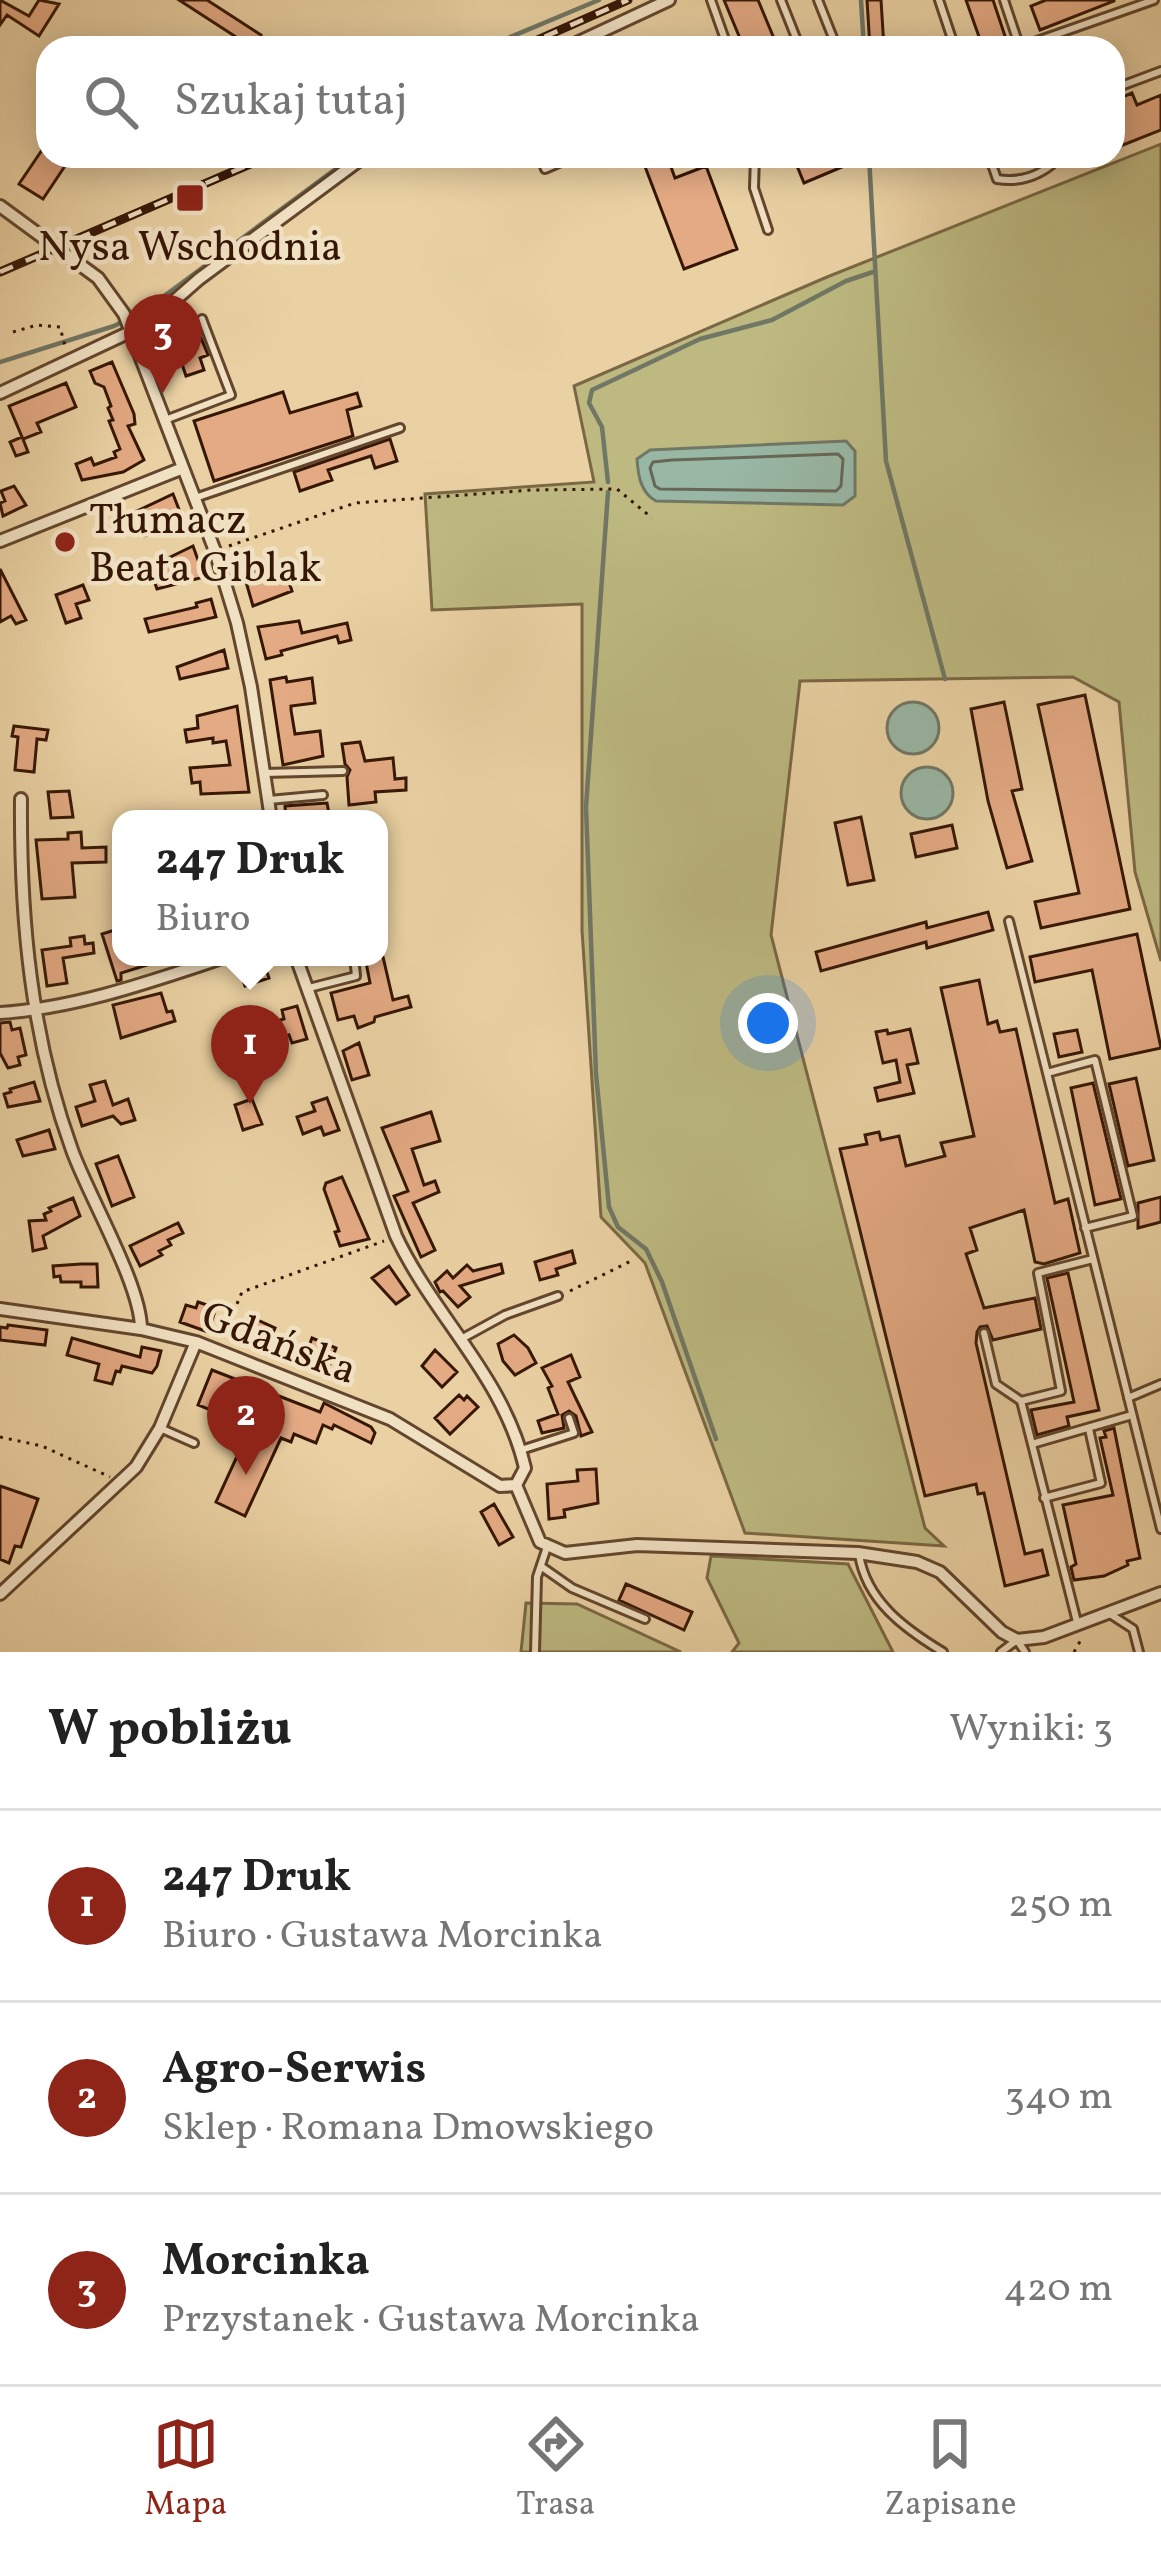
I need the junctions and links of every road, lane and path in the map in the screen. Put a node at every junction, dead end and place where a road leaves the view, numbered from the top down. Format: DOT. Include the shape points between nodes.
graph roads {
  1 [pos="669,0"];
  2 [pos="711,0"];
  3 [pos="781,0"];
  4 [pos="818,0"];
  5 [pos="939,0"];
  6 [pos="1154,0"];
  7 [pos="1008,1"];
  8 [pos="608,36"];
  9 [pos="724,36"];
  10 [pos="795,36"];
  11 [pos="832,36"];
  12 [pos="951,36"];
  13 [pos="1017,36"];
  14 [pos="1054,36"];
  15 [pos="1161,71"];
  16 [pos="1125,84"];
  17 [pos="349,168"];
  18 [pos="754,168"];
  19 [pos="994,168"];
  20 [pos="1050,168"];
  21 [pos="0,206"];
  22 [pos="768,230"];
  23 [pos="202,319"];
  24 [pos="128,324"];
  25 [pos="13,332"];
  26 [pos="66,347"];
  27 [pos="0,393"];
  28 [pos="164,420"];
  29 [pos="400,428"];
  30 [pos="184,467"];
  31 [pos="195,498"];
  32 [pos="652,518"];
  33 [pos="0,541"];
  34 [pos="215,551"];
  35 [pos="343,771"];
  36 [pos="264,773"];
  37 [pos="322,795"];
  38 [pos="21,799"];
  39 [pos="268,800"];
  40 [pos="270,810"];
  41 [pos="1009,921"];
  42 [pos="196,966"];
  43 [pos="299,966"];
  44 [pos="355,966"];
  45 [pos="306,989"];
  46 [pos="34,1010"];
  47 [pos="0,1013"];
  48 [pos="1047,1073"];
  49 [pos="1085,1228"];
  50 [pos="396,1236"];
  51 [pos="1093,1259"];
  52 [pos="633,1260"];
  53 [pos="558,1296"];
  54 [pos="0,1309"];
  55 [pos="141,1329"];
  56 [pos="984,1333"];
  57 [pos="463,1338"];
  58 [pos="196,1342"];
  59 [pos="219,1351"];
  60 [pos="1161,1384"];
  61 [pos="1128,1398"];
  62 [pos="1021,1401"];
  63 [pos="1132,1415"];
  64 [pos="569,1418"];
  65 [pos="160,1428"];
  66 [pos="1089,1429"];
  67 [pos="0,1437"];
  68 [pos="194,1443"];
  69 [pos="1031,1444"];
  70 [pos="521,1450"];
  71 [pos="120,1468"];
  72 [pos="115,1480"];
  73 [pos="517,1485"];
  74 [pos="1161,1485"];
  75 [pos="1151,1490"];
  76 [pos="1044,1498"];
  77 [pos="1161,1528"];
  78 [pos="548,1547"];
  79 [pos="858,1553"];
  80 [pos="542,1567"];
  81 [pos="1161,1593"];
  82 [pos="0,1594"];
  83 [pos="1110,1614"];
  84 [pos="645,1619"];
  85 [pos="1078,1625"];
  86 [pos="1016,1640"];
  87 [pos="535,1652"];
  88 [pos="943,1652"];
  89 [pos="1001,1652"];
  90 [pos="1025,1652"];
  91 [pos="1075,1652"];
  92 [pos="1139,1652"];
  1 -- 8 [label="street"];
  2 -- 9 [label="lane"];
  3 -- 10 [label="lane"];
  4 -- 11 [label="lane"];
  5 -- 12 [label="lane"];
  6 -- 14 [label="lane"];
  7 -- 13 [label="lane"];
  15 -- 16 [label="lane"];
  17 -- 24 [label="street" via="149,323"];
  18 -- 22 [label="lane"];
  19 -- 20 [label="lane" via="998,178 1015,182"];
  21 -- 24 [label="street" via="98,278"];
  23 -- 28 [label="lane" via="231,395"];
  24 -- 27 [label="street"];
  24 -- 28 [label="street"];
  25 -- 26 [label="path" via="60,327"];
  28 -- 30 [label="street"];
  29 -- 31 [label="lane"];
  30 -- 31 [label="street"];
  30 -- 33 [label="street"];
  31 -- 34 [label="street"];
  32 -- 34 [label="path" via="625,494 604,488 355,503"];
  34 -- 36 [label="street"];
  35 -- 36 [label="lane"];
  36 -- 39 [label="street"];
  37 -- 39 [label="lane"];
  38 -- 46 [label="street"];
  39 -- 40 [label="street"];
  41 -- 48 [label="lane"];
  42 -- 46 [label="street"];
  43 -- 45 [label="street"];
  44 -- 45 [label="lane" via="356,976"];
  45 -- 50 [label="street"];
  46 -- 47 [label="street"];
  46 -- 55 [label="street" via="64,1127 138,1303"];
  48 -- 49 [label="lane"];
  48 -- 49 [label="lane" via="1095,1060 1128,1194 1133,1216"];
  49 -- 51 [label="lane"];
  50 -- 57 [label="street"];
  50 -- 59 [label="path" via="242,1292"];
  51 -- 61 [label="lane"];
  51 -- 62 [label="lane" via="1038,1273 1061,1390"];
  52 -- 53 [label="path"];
  53 -- 57 [label="lane"];
  54 -- 55 [label="street, Gdańska"];
  55 -- 58 [label="street, Gdańska"];
  56 -- 62 [label="lane" via="997,1384"];
  57 -- 70 [label="street"];
  58 -- 59 [label="street, Gdańska"];
  58 -- 65 [label="street"];
  59 -- 73 [label="street, Gdańska" via="390,1418 500,1486"];
  60 -- 61 [label="lane"];
  61 -- 63 [label="lane"];
  62 -- 69 [label="lane"];
  63 -- 66 [label="lane"];
  63 -- 75 [label="lane"];
  64 -- 70 [label="lane" via="574,1433"];
  65 -- 68 [label="lane"];
  65 -- 72 [label="street" via="136,1467"];
  66 -- 69 [label="lane"];
  66 -- 76 [label="lane" via="1101,1483"];
  67 -- 72 [label="path" via="42,1446"];
  69 -- 76 [label="lane"];
  70 -- 73 [label="street" via="525,1468"];
  71 -- 72 [label="path"];
  72 -- 82 [label="street"];
  73 -- 78 [label="street" via="533,1532"];
  74 -- 75 [label="lane"];
  75 -- 77 [label="lane"];
  76 -- 85 [label="lane"];
  78 -- 79 [label="street"];
  78 -- 80 [label="lane"];
  79 -- 86 [label="street" via="940,1572"];
  79 -- 88 [label="lane" via="881,1602"];
  80 -- 84 [label="lane"];
  80 -- 87 [label="lane"];
  81 -- 83 [label="street"];
  83 -- 85 [label="street"];
  83 -- 92 [label="lane" via="1133,1629"];
  85 -- 86 [label="street"];
  85 -- 91 [label="path" via="1083,1635"];
  86 -- 89 [label="lane"];
  86 -- 90 [label="lane"];
}
